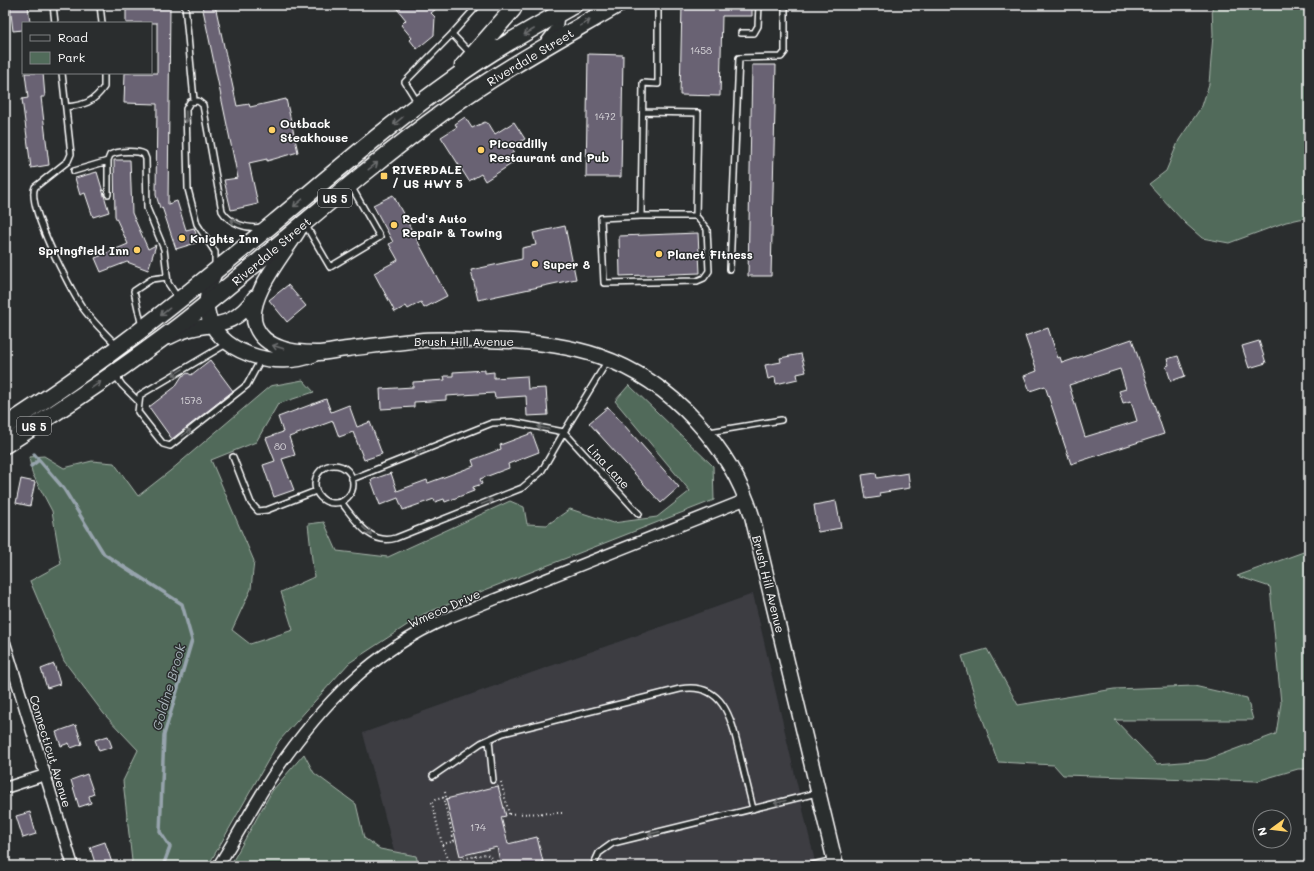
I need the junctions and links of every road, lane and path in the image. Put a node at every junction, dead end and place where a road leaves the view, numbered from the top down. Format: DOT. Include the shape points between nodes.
graph roads {
  1 [pos="53,5"];
  2 [pos="100,5"];
  3 [pos="185,5"];
  4 [pos="478,5"];
  5 [pos="574,5"];
  6 [pos="617,5"];
  7 [pos="658,5"];
  8 [pos="759,5"];
  9 [pos="785,5"];
  10 [pos="516,6"];
  11 [pos="558,8"];
  12 [pos="55,22"];
  13 [pos="102,22"];
  14 [pos="741,33"];
  15 [pos="452,34"];
  16 [pos="538,51"];
  17 [pos="475,59"];
  18 [pos="62,74"];
  19 [pos="104,74"];
  20 [pos="194,100"];
  21 [pos="419,104"];
  22 [pos="66,107"];
  23 [pos="642,112"];
  24 [pos="108,161"];
  25 [pos="74,171"];
  26 [pos="350,185"];
  27 [pos="108,194"];
  28 [pos="641,216"];
  29 [pos="696,216"];
  30 [pos="274,223"];
  31 [pos="303,224"];
  32 [pos="730,269"];
  33 [pos="215,271"];
  34 [pos="167,277"];
  35 [pos="261,289"];
  36 [pos="180,300"];
  37 [pos="206,304"];
  38 [pos="212,325"];
  39 [pos="256,327"];
  40 [pos="142,330"];
  41 [pos="229,342"];
  42 [pos="119,348"];
  43 [pos="148,349"];
  44 [pos="317,353"];
  45 [pos="256,357"];
  46 [pos="609,360"];
  47 [pos="114,373"];
  48 [pos="138,401"];
  49 [pos="781,420"];
  50 [pos="5,426"];
  51 [pos="564,432"];
  52 [pos="707,433"];
  53 [pos="5,445"];
  54 [pos="233,457"];
  55 [pos="352,479"];
  56 [pos="316,491"];
  57 [pos="747,499"];
  58 [pos="341,502"];
  59 [pos="639,514"];
  60 [pos="5,643"];
  61 [pos="489,740"];
  62 [pos="45,775"];
  63 [pos="433,776"];
  64 [pos="493,780"];
  65 [pos="500,780"];
  66 [pos="5,788"];
  67 [pos="445,792"];
  68 [pos="818,793"];
  69 [pos="443,797"];
  70 [pos="753,809"];
  71 [pos="564,813"];
  72 [pos="505,814"];
  73 [pos="509,814"];
  74 [pos="442,844"];
  75 [pos="475,856"];
  76 [pos="836,863"];
  77 [pos="72,866"];
  78 [pos="218,866"];
  79 [pos="452,866"];
  80 [pos="455,866"];
  81 [pos="479,866"];
  82 [pos="494,866"];
  83 [pos="593,866"];
  84 [pos="808,866"];
  1 -- 12 [label="lane"];
  2 -- 13 [label="lane"];
  3 -- 20 [label="lane"];
  4 -- 15 [label="lane"];
  5 -- 11 [label="main road, Riverdale Street"];
  16 -- 6 [label="main road, Riverdale Street / US 5, one-way"];
  7 -- 23 [label="lane" via="658,84 643,83"];
  8 -- 14 [label="lane" via="758,26 754,33"];
  9 -- 32 [label="lane" via="786,52 780,57 739,58"];
  10 -- 17 [label="main road, Riverdale Street"];
  11 -- 16 [label="street" via="554,33"];
  11 -- 17 [label="main road, Riverdale Street, one-way"];
  15 -- 17 [label="lane"];
  15 -- 21 [label="lane" via="405,82"];
  26 -- 16 [label="main road, Riverdale Street / US 5, one-way" via="446,109"];
  17 -- 21 [label="main road, Riverdale Street / US 5"];
  18 -- 22 [label="lane"];
  19 -- 22 [label="lane" via="104,87 90,101 83,105"];
  30 -- 20 [label="lane, one-way" via="251,227 225,216 203,108 200,102"];
  20 -- 33 [label="lane, one-way" via="188,103 186,109 188,189 197,224 215,252"];
  21 -- 30 [label="main road, Riverdale Street / US 5, one-way"];
  22 -- 42 [label="lane" via="70,157 35,187 34,198 48,241 76,298"];
  23 -- 28 [label="lane"];
  23 -- 29 [label="lane" via="698,113"];
  24 -- 25 [label="lane"];
  24 -- 27 [label="lane"];
  24 -- 34 [label="lane" via="110,155 115,153 141,152 145,156 146,208 164,249"];
  26 -- 31 [label="main road, Riverdale Street / US 5"];
  26 -- 31 [label="lane" via="380,237 330,267"];
  28 -- 29 [label="lane"];
  28 -- 29 [label="lane" via="601,218 604,283 686,282 704,278 709,271 707,229"];
  30 -- 33 [label="main road, Riverdale Street / US 5"];
  31 -- 35 [label="street"];
  31 -- 37 [label="main road, Riverdale Street / US 5"];
  33 -- 36 [label="main road, Riverdale Street / US 5"];
  33 -- 37 [label="street, Brush Hill Avenue"];
  34 -- 36 [label="lane" via="168,284"];
  34 -- 40 [label="lane" via="152,279 134,291"];
  35 -- 38 [label="street" via="238,317 232,321"];
  35 -- 39 [label="street" via="253,311"];
  36 -- 40 [label="main road, Riverdale Street / US 5, one-way"];
  37 -- 38 [label="street, Brush Hill Avenue"];
  37 -- 43 [label="main road, Riverdale Street / US 5"];
  38 -- 41 [label="street, Brush Hill Avenue" via="216,333"];
  38 -- 43 [label="street" via="175,334"];
  44 -- 39 [label="street, Brush Hill Avenue, one-way" via="276,346 264,338"];
  39 -- 45 [label="street"];
  40 -- 42 [label="main road, Riverdale Street / US 5"];
  41 -- 45 [label="street, Brush Hill Avenue"];
  41 -- 48 [label="lane, one-way" via="140,395"];
  42 -- 50 [label="main road, Riverdale Street / US 5"];
  43 -- 47 [label="main road, Riverdale Street / US 5"];
  44 -- 45 [label="street, Brush Hill Avenue" via="293,361"];
  44 -- 46 [label="street, Brush Hill Avenue" via="423,340 511,340 565,346"];
  48 -- 45 [label="lane, one-way" via="138,412 163,444 170,446 247,385"];
  46 -- 51 [label="lane"];
  46 -- 52 [label="street, Brush Hill Avenue" via="655,384"];
  47 -- 48 [label="lane"];
  53 -- 47 [label="main road, Riverdale Street / US 5, one-way"];
  49 -- 52 [label="lane"];
  51 -- 55 [label="lane, one-way" via="512,422 492,423"];
  58 -- 51 [label="lane, one-way" via="373,537 382,540 396,538 522,488 541,472"];
  51 -- 59 [label="lane, Lina Lane"];
  52 -- 57 [label="street, Brush Hill Avenue" via="724,456"];
  54 -- 56 [label="lane" via="251,503 258,511"];
  55 -- 56 [label="lane" via="341,467 329,466 317,477"];
  55 -- 58 [label="lane" via="350,494"];
  56 -- 58 [label="lane" via="326,501"];
  57 -- 68 [label="street, Brush Hill Avenue"];
  57 -- 78 [label="street, Wmeco Drive" via="448,618 377,659 346,685 318,715 275,773"];
  60 -- 62 [label="street, Connecticut Avenue"];
  61 -- 63 [label="lane" via="463,754"];
  61 -- 64 [label="lane"];
  61 -- 70 [label="lane" via="503,733 680,689 702,690 718,699 729,713"];
  62 -- 66 [label="street"];
  62 -- 77 [label="street, Connecticut Avenue"];
  65 -- 73 [label="path"];
  67 -- 69 [label="path" via="446,797"];
  68 -- 70 [label="lane, one-way"];
  68 -- 76 [label="street, Brush Hill Avenue"];
  69 -- 74 [label="path" via="432,802"];
  69 -- 74 [label="path" via="455,841"];
  70 -- 83 [label="lane, one-way" via="613,843 599,853"];
  71 -- 73 [label="path"];
  72 -- 73 [label="path"];
  74 -- 79 [label="path"];
  75 -- 80 [label="path" via="461,860"];
  75 -- 81 [label="path"];
  75 -- 82 [label="path" via="488,854"];
  76 -- 84 [label="lane"];
}
